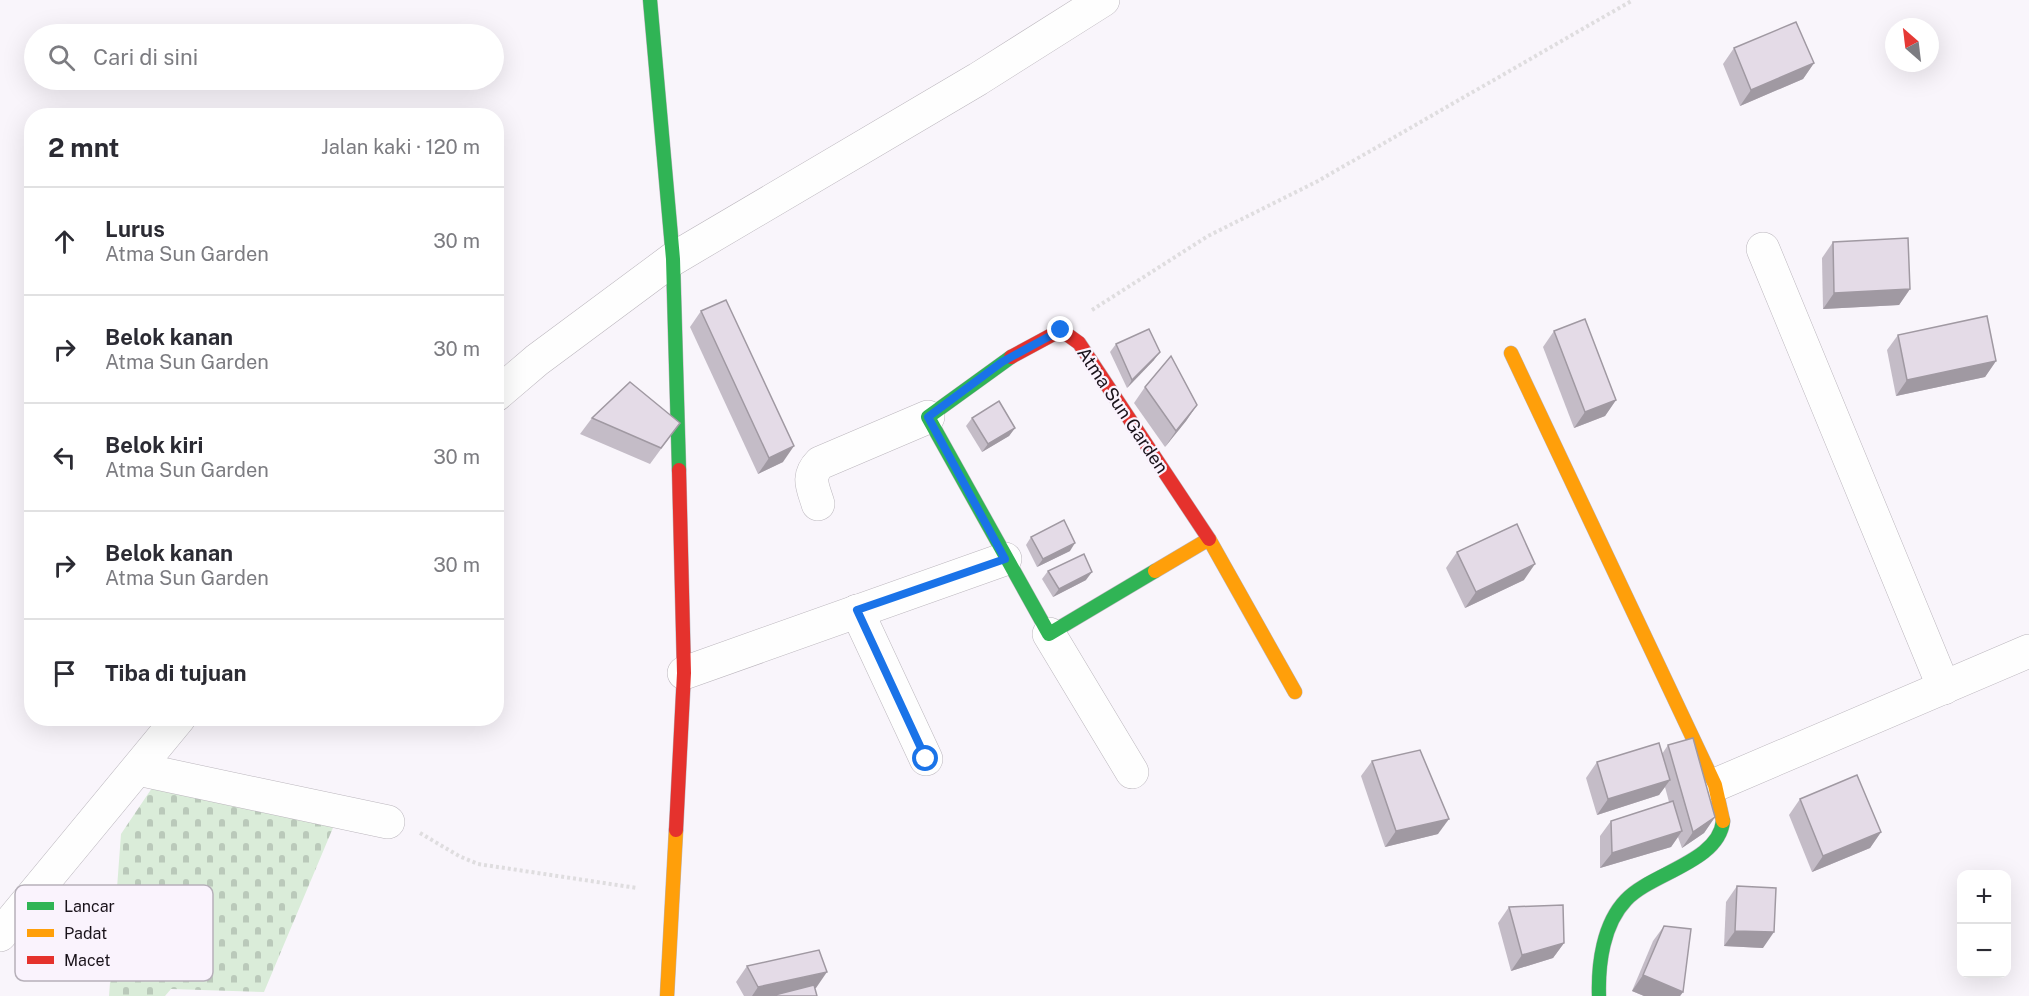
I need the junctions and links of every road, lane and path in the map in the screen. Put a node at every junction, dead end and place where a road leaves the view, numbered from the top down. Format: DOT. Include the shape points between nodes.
graph roads {
  1 [pos="650,0"];
  2 [pos="1103,0"];
  3 [pos="1633,0"];
  4 [pos="1763,249"];
  5 [pos="673,259"];
  6 [pos="1061,330"];
  7 [pos="1511,353"];
  8 [pos="504,388"];
  9 [pos="928,417"];
  10 [pos="818,504"];
  11 [pos="1209,539"];
  12 [pos="1005,559"];
  13 [pos="857,610"];
  14 [pos="1049,634"];
  15 [pos="2029,651"];
  16 [pos="684,673"];
  17 [pos="1944,688"];
  18 [pos="1295,692"];
  19 [pos="173,726"];
  20 [pos="926,759"];
  21 [pos="138,769"];
  22 [pos="1132,772"];
  23 [pos="1715,785"];
  24 [pos="388,822"];
  25 [pos="41,885"];
  26 [pos="672,893"];
  27 [pos="15,916"];
  28 [pos="0,934"];
  29 [pos="667,996"];
  30 [pos="1599,996"];
  1 -- 5 [label="street"];
  2 -- 5 [label="street" via="978,79"];
  3 -- 6 [label="path" via="1318,181 1208,236"];
  4 -- 17 [label="street"];
  5 -- 8 [label="street"];
  5 -- 16 [label="street"];
  6 -- 9 [label="street" via="1002,362"];
  6 -- 11 [label="street, Atma Sun Garden" via="1079,343"];
  7 -- 23 [label="street"];
  9 -- 10 [label="street" via="820,463 811,480"];
  9 -- 12 [label="street"];
  11 -- 14 [label="street"];
  11 -- 18 [label="street, Atma Sun Garden"];
  12 -- 13 [label="street"];
  12 -- 14 [label="street"];
  13 -- 16 [label="street"];
  13 -- 20 [label="street"];
  14 -- 22 [label="street"];
  15 -- 17 [label="street"];
  16 -- 26 [label="street"];
  17 -- 23 [label="street"];
  19 -- 21 [label="street"];
  21 -- 24 [label="street"];
  21 -- 25 [label="street"];
  23 -- 30 [label="street" via="1724,818 1720,834 1704,852 1625,901 1611,924 1602,958"];
  24 -- 26 [label="path" via="421,833 478,864"];
  26 -- 29 [label="street"];
  27 -- 28 [label="street"];
}
